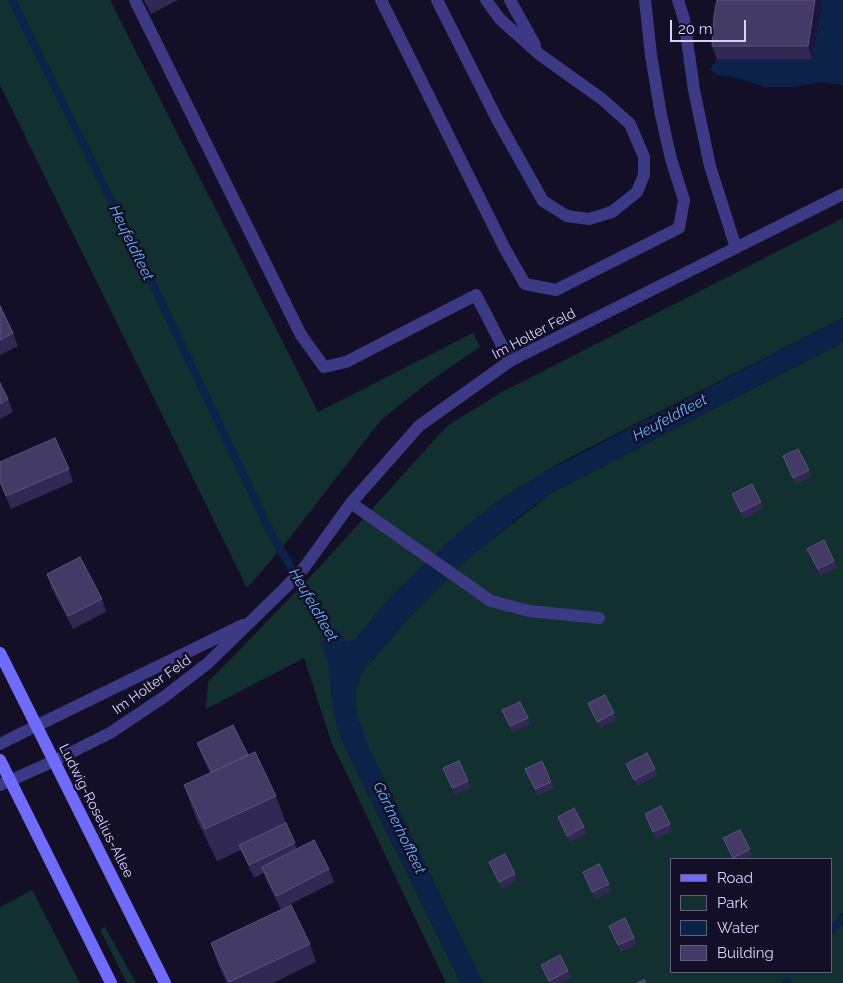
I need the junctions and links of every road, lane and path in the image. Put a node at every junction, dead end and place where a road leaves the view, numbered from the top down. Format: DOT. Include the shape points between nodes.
graph roads {
  1 [pos="135,0"];
  2 [pos="380,0"];
  3 [pos="437,0"];
  4 [pos="486,0"];
  5 [pos="510,0"];
  6 [pos="645,0"];
  7 [pos="678,0"];
  8 [pos="539,54"];
  9 [pos="843,194"];
  10 [pos="736,248"];
  11 [pos="510,361"];
  12 [pos="351,503"];
  13 [pos="256,618"];
  14 [pos="598,618"];
  15 [pos="0,653"];
  16 [pos="36,726"];
  17 [pos="0,744"];
  18 [pos="0,760"];
  19 [pos="54,761"];
  20 [pos="5,783"];
  21 [pos="111,983"];
  22 [pos="165,983"];
  1 -- 11 [label="street" via="301,335 324,366 346,362 476,295"];
  2 -- 6 [label="street" via="504,249 525,284 556,290 679,228 684,200 661,115 650,55"];
  3 -- 8 [label="street" via="498,122 544,200 567,216 589,218 612,212 638,192 644,175 644,157 630,124 602,99"];
  4 -- 8 [label="street" via="500,18"];
  5 -- 8 [label="street"];
  7 -- 10 [label="street" via="710,166"];
  9 -- 10 [label="street, Im Holter Feld"];
  10 -- 11 [label="street, Im Holter Feld"];
  11 -- 12 [label="street, Im Holter Feld" via="419,426"];
  12 -- 13 [label="street, Im Holter Feld" via="304,568"];
  12 -- 14 [label="street" via="491,601 529,610"];
  13 -- 16 [label="street, Im Holter Feld"];
  13 -- 19 [label="street, Im Holter Feld" via="208,663 164,697 110,733"];
  15 -- 16 [label="main road, Ludwig-Roselius-Allee"];
  16 -- 17 [label="street, Im Holter Feld"];
  16 -- 19 [label="main road, Ludwig-Roselius-Allee"];
  18 -- 20 [label="main road"];
  19 -- 20 [label="street, Im Holter Feld"];
  19 -- 22 [label="main road, Ludwig-Roselius-Allee"];
  20 -- 21 [label="main road"];
}
